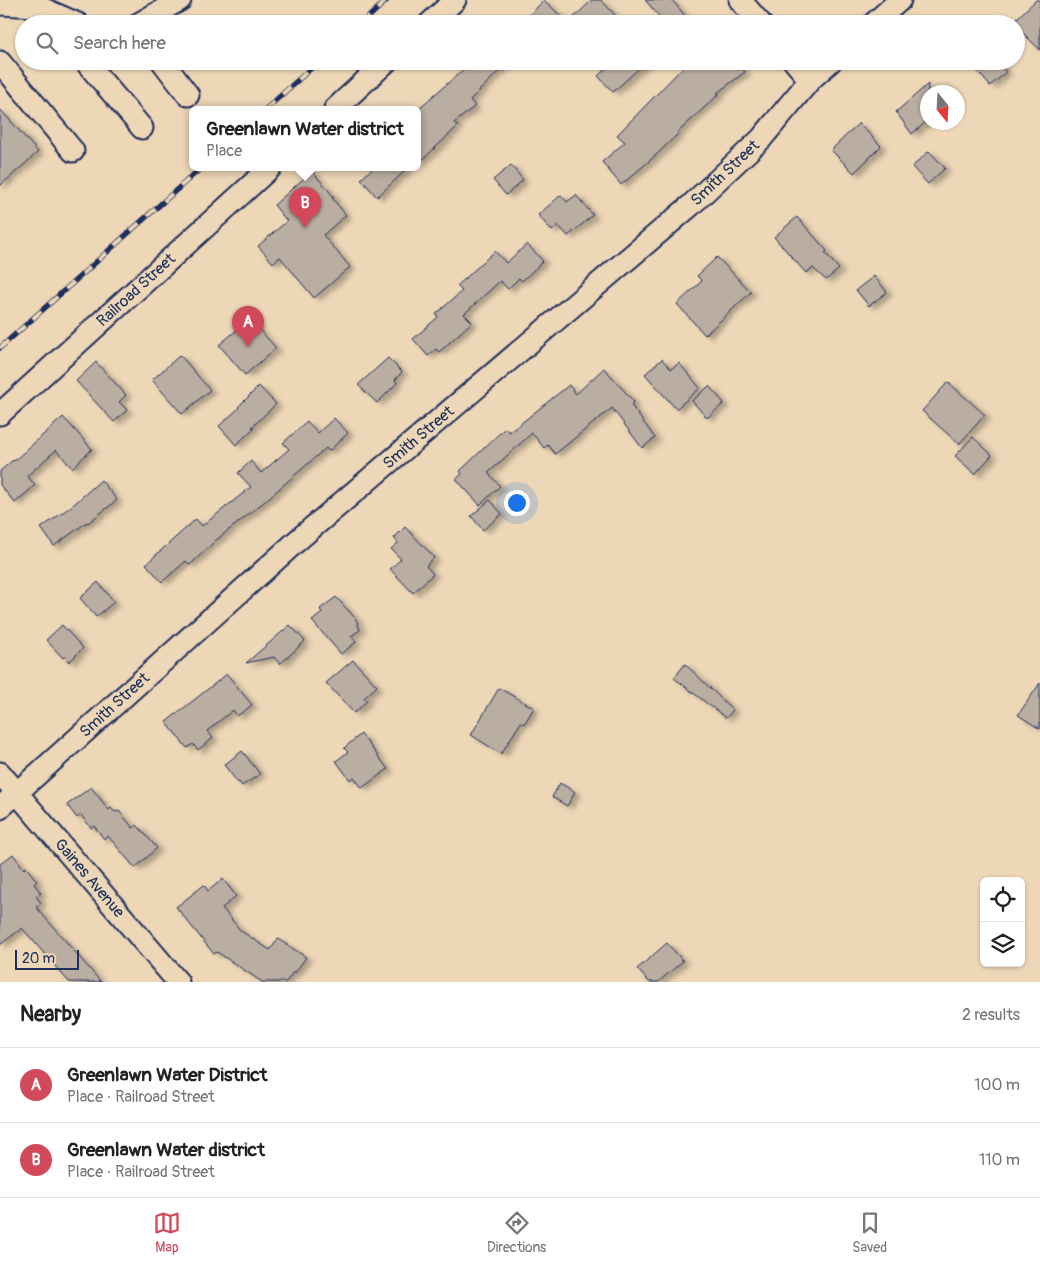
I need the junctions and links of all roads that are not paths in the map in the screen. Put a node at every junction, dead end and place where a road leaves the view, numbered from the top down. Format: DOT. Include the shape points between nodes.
graph roads {
  1 [pos="180,0"];
  2 [pos="455,0"];
  3 [pos="740,0"];
  4 [pos="900,0"];
  5 [pos="0,4"];
  6 [pos="37,6"];
  7 [pos="45,15"];
  8 [pos="58,15"];
  9 [pos="154,15"];
  10 [pos="438,15"];
  11 [pos="752,15"];
  12 [pos="883,15"];
  13 [pos="0,62"];
  14 [pos="93,70"];
  15 [pos="169,70"];
  16 [pos="377,70"];
  17 [pos="802,70"];
  18 [pos="821,70"];
  19 [pos="810,80"];
  20 [pos="188,95"];
  21 [pos="338,106"];
  22 [pos="142,128"];
  23 [pos="73,151"];
  24 [pos="267,171"];
  25 [pos="0,414"];
  26 [pos="0,773"];
  27 [pos="18,792"];
  28 [pos="0,808"];
  29 [pos="178,982"];
  1 -- 9 [label="street"];
  2 -- 10 [label="street"];
  3 -- 11 [label="street"];
  4 -- 12 [label="street"];
  5 -- 6 [label="street"];
  6 -- 7 [label="street"];
  6 -- 8 [label="street"];
  13 -- 23 [label="street"];
  14 -- 22 [label="street"];
  15 -- 20 [label="street"];
  16 -- 21 [label="street"];
  17 -- 19 [label="street"];
  18 -- 19 [label="street, Smith Street"];
  19 -- 27 [label="street, Smith Street" via="761,138 690,206 299,539"];
  24 -- 25 [label="street, Railroad Street"];
  26 -- 27 [label="street, Gaines Avenue"];
  27 -- 28 [label="street, Smith Street"];
  27 -- 29 [label="street, Gaines Avenue"];
}
